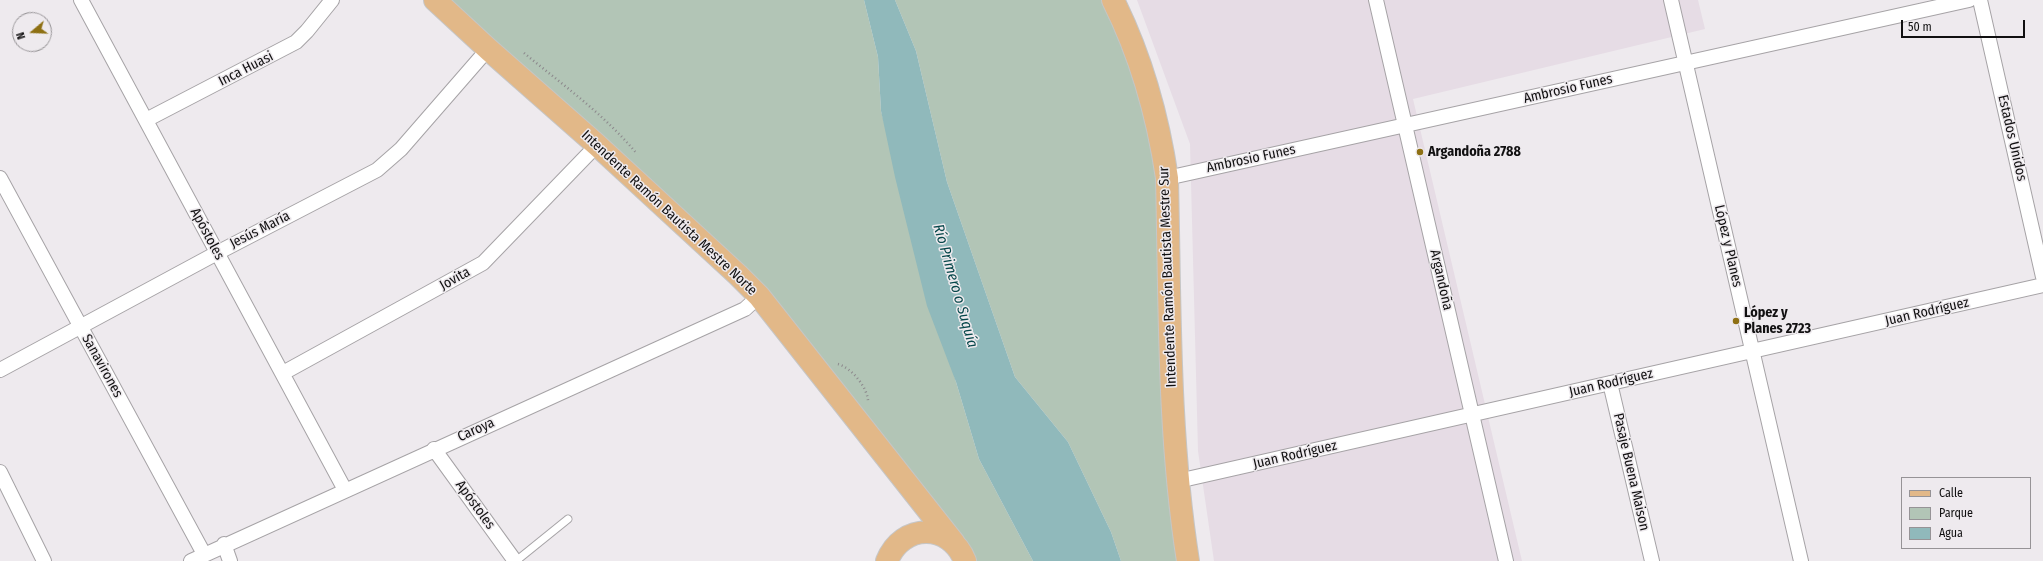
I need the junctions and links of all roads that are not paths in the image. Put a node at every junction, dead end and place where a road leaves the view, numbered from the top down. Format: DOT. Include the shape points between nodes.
graph roads {
  1 [pos="81,0"];
  2 [pos="332,0"];
  3 [pos="435,0"];
  4 [pos="1112,0"];
  5 [pos="1376,0"];
  6 [pos="1671,0"];
  7 [pos="1969,0"];
  8 [pos="1980,0"];
  9 [pos="488,49"];
  10 [pos="1686,63"];
  11 [pos="146,120"];
  12 [pos="1405,125"];
  13 [pos="597,145"];
  14 [pos="0,178"];
  15 [pos="1167,178"];
  16 [pos="217,253"];
  17 [pos="2043,277"];
  18 [pos="2043,285"];
  19 [pos="759,296"];
  20 [pos="80,327"];
  21 [pos="1752,351"];
  22 [pos="0,370"];
  23 [pos="283,373"];
  24 [pos="1610,383"];
  25 [pos="1473,415"];
  26 [pos="434,449"];
  27 [pos="0,472"];
  28 [pos="1178,481"];
  29 [pos="344,490"];
  30 [pos="568,519"];
  31 [pos="954,542"];
  32 [pos="224,544"];
  33 [pos="204,554"];
  34 [pos="44,561"];
  35 [pos="190,561"];
  36 [pos="230,561"];
  37 [pos="516,561"];
  38 [pos="887,561"];
  39 [pos="965,561"];
  40 [pos="1188,561"];
  41 [pos="1506,561"];
  42 [pos="1652,561"];
  43 [pos="1801,561"];
  1 -- 11 [label="street, Apóstoles"];
  2 -- 11 [label="street, Inca Huasi" via="296,42"];
  3 -- 9 [label="main road, Intendente Ramón Bautista Mestre Norte"];
  4 -- 15 [label="main road, Intendente Ramón Bautista Mestre Sur" via="1148,90"];
  5 -- 12 [label="street, Argandoña"];
  6 -- 10 [label="street, López y Planes"];
  7 -- 10 [label="street, Ambrosio Funes"];
  8 -- 17 [label="street, Estados Unidos"];
  9 -- 13 [label="main road, Intendente Ramón Bautista Mestre Norte"];
  9 -- 16 [label="street, Jesús María" via="391,160 377,170"];
  10 -- 12 [label="street, Ambrosio Funes"];
  10 -- 21 [label="street, López y Planes"];
  11 -- 16 [label="street, Apóstoles"];
  12 -- 15 [label="street, Ambrosio Funes"];
  12 -- 25 [label="street, Argandoña"];
  13 -- 19 [label="main road, Intendente Ramón Bautista Mestre Norte"];
  13 -- 23 [label="street, Jovita" via="483,263"];
  14 -- 20 [label="street, Sanavirones"];
  15 -- 28 [label="main road, Intendente Ramón Bautista Mestre Sur" via="1172,412"];
  16 -- 20 [label="street, Jesús María"];
  16 -- 23 [label="street, Apóstoles"];
  18 -- 21 [label="street, Juan Rodríguez"];
  19 -- 26 [label="street, Caroya" via="745,309"];
  19 -- 31 [label="main road, Intendente Ramón Bautista Mestre Norte"];
  20 -- 22 [label="street, Jesús María"];
  20 -- 33 [label="street, Sanavirones"];
  21 -- 24 [label="street, Juan Rodríguez"];
  21 -- 43 [label="street, López y Planes"];
  23 -- 29 [label="street, Apóstoles"];
  24 -- 25 [label="street, Juan Rodríguez"];
  24 -- 42 [label="street, Pasaje Buena Maison"];
  25 -- 28 [label="street, Juan Rodríguez"];
  25 -- 41 [label="street, Argandoña"];
  26 -- 29 [label="street, Caroya"];
  26 -- 37 [label="street, Apóstoles"];
  27 -- 34 [label="street"];
  28 -- 40 [label="main road, Intendente Ramón Bautista Mestre Sur"];
  29 -- 32 [label="street, Caroya"];
  30 -- 37 [label="lane"];
  31 -- 38 [label="main road" via="942,535 916,533 903,538 893,548"];
  31 -- 39 [label="main road, Intendente Ramón Bautista Mestre Norte"];
  32 -- 33 [label="street, Caroya"];
  32 -- 36 [label="street"];
  33 -- 35 [label="street, Caroya"];
}
